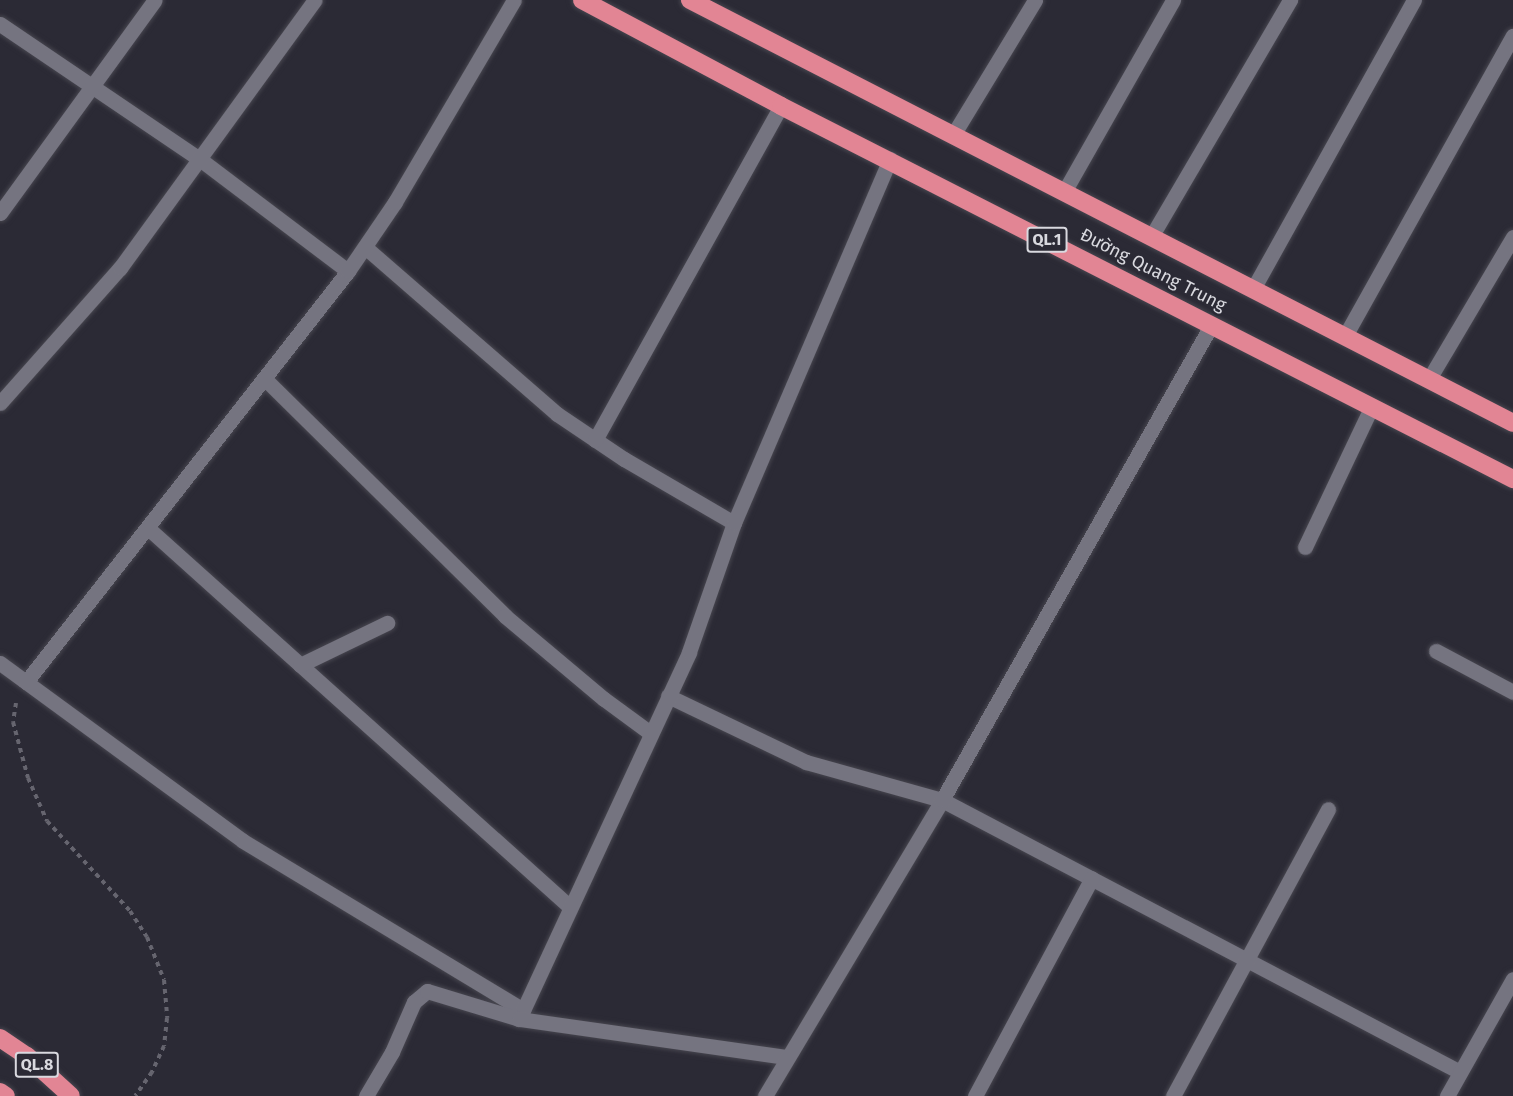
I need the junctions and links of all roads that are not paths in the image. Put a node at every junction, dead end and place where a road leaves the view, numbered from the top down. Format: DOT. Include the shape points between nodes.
graph roads {
  1 [pos="155,0"];
  2 [pos="315,0"];
  3 [pos="514,0"];
  4 [pos="582,0"];
  5 [pos="690,0"];
  6 [pos="1035,0"];
  7 [pos="1173,0"];
  8 [pos="1290,0"];
  9 [pos="1414,0"];
  10 [pos="0,24"];
  11 [pos="1513,36"];
  12 [pos="93,85"];
  13 [pos="781,106"];
  14 [pos="953,135"];
  15 [pos="890,159"];
  16 [pos="201,160"];
  17 [pos="1064,192"];
  18 [pos="0,213"];
  19 [pos="1151,237"];
  20 [pos="1513,237"];
  21 [pos="365,247"];
  22 [pos="348,271"];
  23 [pos="1253,289"];
  24 [pos="1212,324"];
  25 [pos="1345,336"];
  26 [pos="266,379"];
  27 [pos="1429,379"];
  28 [pos="0,403"];
  29 [pos="1372,406"];
  30 [pos="1513,423"];
  31 [pos="595,440"];
  32 [pos="1513,479"];
  33 [pos="734,523"];
  34 [pos="149,529"];
  35 [pos="1305,547"];
  36 [pos="387,623"];
  37 [pos="1436,651"];
  38 [pos="0,663"];
  39 [pos="300,665"];
  40 [pos="26,682"];
  41 [pos="1513,692"];
  42 [pos="668,696"];
  43 [pos="649,732"];
  44 [pos="942,800"];
  45 [pos="1328,809"];
  46 [pos="1092,878"];
  47 [pos="570,907"];
  48 [pos="1249,961"];
  49 [pos="1513,979"];
  50 [pos="521,1014"];
  51 [pos="0,1038"];
  52 [pos="787,1057"];
  53 [pos="1460,1072"];
  54 [pos="0,1092"];
  55 [pos="6,1096"];
  56 [pos="71,1096"];
  57 [pos="366,1096"];
  58 [pos="765,1096"];
  59 [pos="975,1096"];
  60 [pos="1173,1096"];
  61 [pos="1447,1096"];
  1 -- 12 [label="street"];
  2 -- 16 [label="street"];
  3 -- 21 [label="street"];
  4 -- 13 [label="highway, Đường Quang Trung / QL.1"];
  5 -- 14 [label="highway, Đường Quang Trung"];
  6 -- 14 [label="street"];
  7 -- 17 [label="street"];
  8 -- 19 [label="street"];
  9 -- 23 [label="street"];
  10 -- 12 [label="street"];
  11 -- 25 [label="street"];
  12 -- 16 [label="street"];
  12 -- 18 [label="street"];
  13 -- 15 [label="highway, Đường Quang Trung / QL.1"];
  13 -- 31 [label="street"];
  14 -- 17 [label="highway, Đường Quang Trung"];
  15 -- 24 [label="highway, Đường Quang Trung / QL.1"];
  15 -- 33 [label="street"];
  16 -- 22 [label="street"];
  16 -- 28 [label="street" via="120,268"];
  17 -- 19 [label="highway, Đường Quang Trung"];
  19 -- 23 [label="highway, Đường Quang Trung"];
  20 -- 27 [label="street"];
  21 -- 22 [label="street"];
  21 -- 31 [label="street" via="524,388"];
  22 -- 26 [label="street"];
  23 -- 25 [label="highway, Đường Quang Trung"];
  24 -- 29 [label="highway, Đường Quang Trung / QL.1"];
  24 -- 44 [label="street"];
  25 -- 27 [label="highway, Đường Quang Trung"];
  26 -- 34 [label="street"];
  26 -- 43 [label="street" via="506,616"];
  27 -- 30 [label="highway, Đường Quang Trung"];
  29 -- 32 [label="highway, Đường Quang Trung / QL.1"];
  29 -- 35 [label="street"];
  31 -- 33 [label="street"];
  33 -- 42 [label="street" via="707,608"];
  34 -- 39 [label="street"];
  34 -- 40 [label="street"];
  36 -- 39 [label="street"];
  37 -- 41 [label="street"];
  38 -- 40 [label="street"];
  39 -- 47 [label="street"];
  40 -- 50 [label="street" via="243,842"];
  42 -- 43 [label="street"];
  42 -- 44 [label="street" via="806,762"];
  43 -- 47 [label="street"];
  44 -- 46 [label="street"];
  44 -- 52 [label="street"];
  45 -- 48 [label="street"];
  46 -- 48 [label="street"];
  46 -- 59 [label="street"];
  47 -- 50 [label="street"];
  48 -- 53 [label="street"];
  48 -- 60 [label="street"];
  49 -- 53 [label="street"];
  50 -- 52 [label="street"];
  50 -- 57 [label="street" via="436,990 427,991 414,1002 392,1052"];
  51 -- 56 [label="highway, QL.8" via="27,1056"];
  52 -- 58 [label="street"];
  53 -- 61 [label="street"];
  54 -- 55 [label="highway, QL.8"];
}
